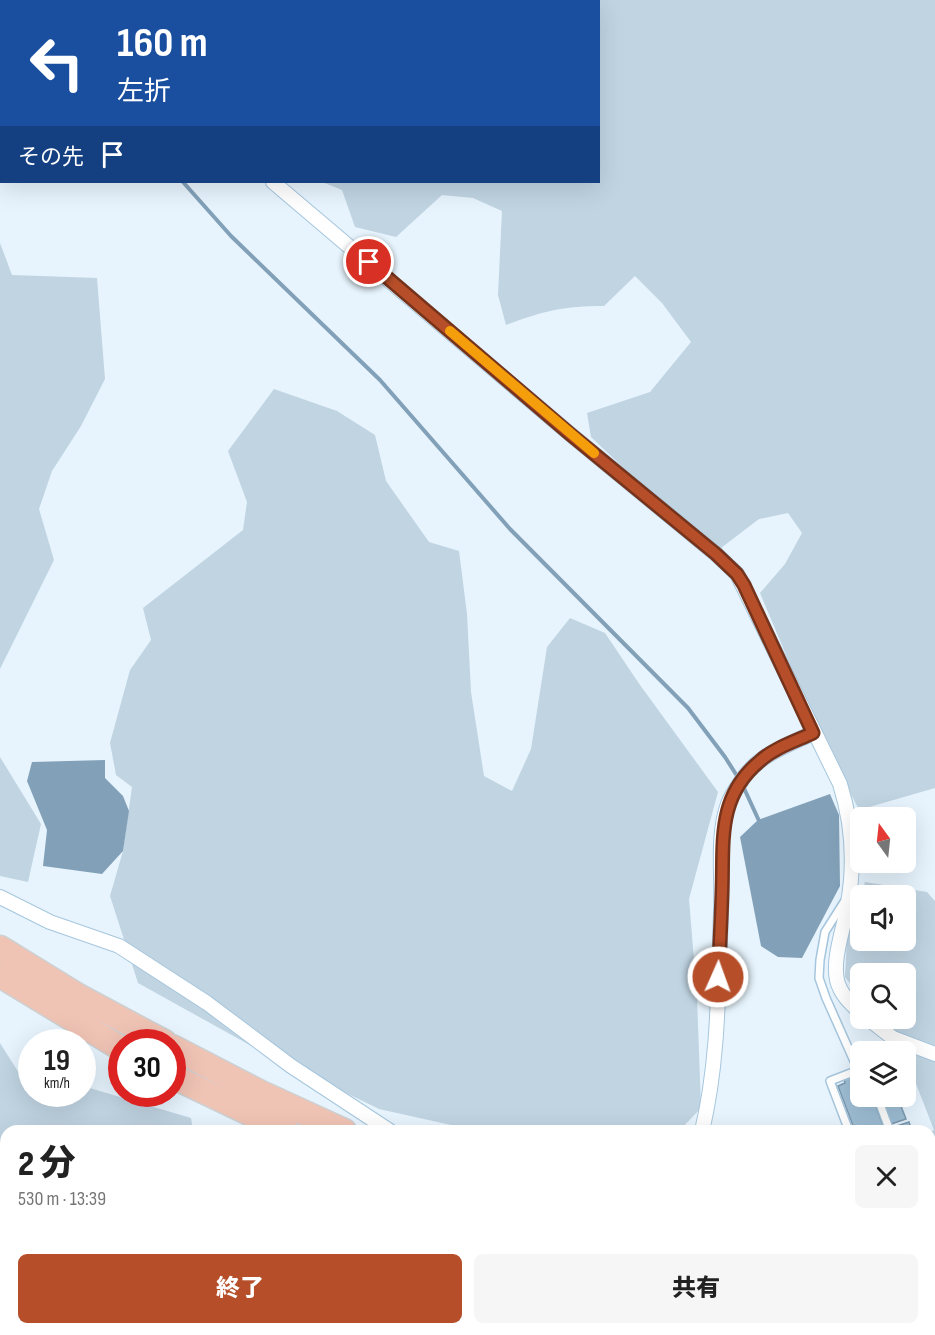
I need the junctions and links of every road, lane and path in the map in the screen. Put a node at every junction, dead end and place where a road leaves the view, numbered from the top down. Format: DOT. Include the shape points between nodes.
graph roads {
  1 [pos="274,183"];
  2 [pos="813,733"];
  3 [pos="850,885"];
  4 [pos="850,892"];
  5 [pos="0,897"];
  6 [pos="0,948"];
  7 [pos="0,975"];
  8 [pos="850,1001"];
  9 [pos="140,1029"];
  10 [pos="881,1029"];
  11 [pos="108,1041"];
  12 [pos="850,1050"];
  13 [pos="186,1054"];
  14 [pos="935,1054"];
  15 [pos="850,1073"];
  16 [pos="186,1083"];
  17 [pos="881,1107"];
  18 [pos="274,1125"];
  19 [pos="331,1125"];
  20 [pos="381,1125"];
  21 [pos="703,1125"];
  22 [pos="847,1125"];
  23 [pos="888,1125"];
  1 -- 2 [label="street" via="737,574"];
  2 -- 3 [label="street" via="848,807"];
  2 -- 21 [label="street" via="761,759 743,778 728,804 722,836 716,1042"];
  4 -- 8 [label="street" via="836,978 840,991"];
  4 -- 12 [label="lane" via="825,932 819,978"];
  5 -- 20 [label="street" via="50,922 119,946"];
  6 -- 9 [label="highway"];
  7 -- 11 [label="highway"];
  10 -- 14 [label="street" via="893,1038"];
  13 -- 19 [label="highway"];
  15 -- 22 [label="lane" via="830,1081"];
  16 -- 18 [label="highway"];
  17 -- 23 [label="lane"];
}
